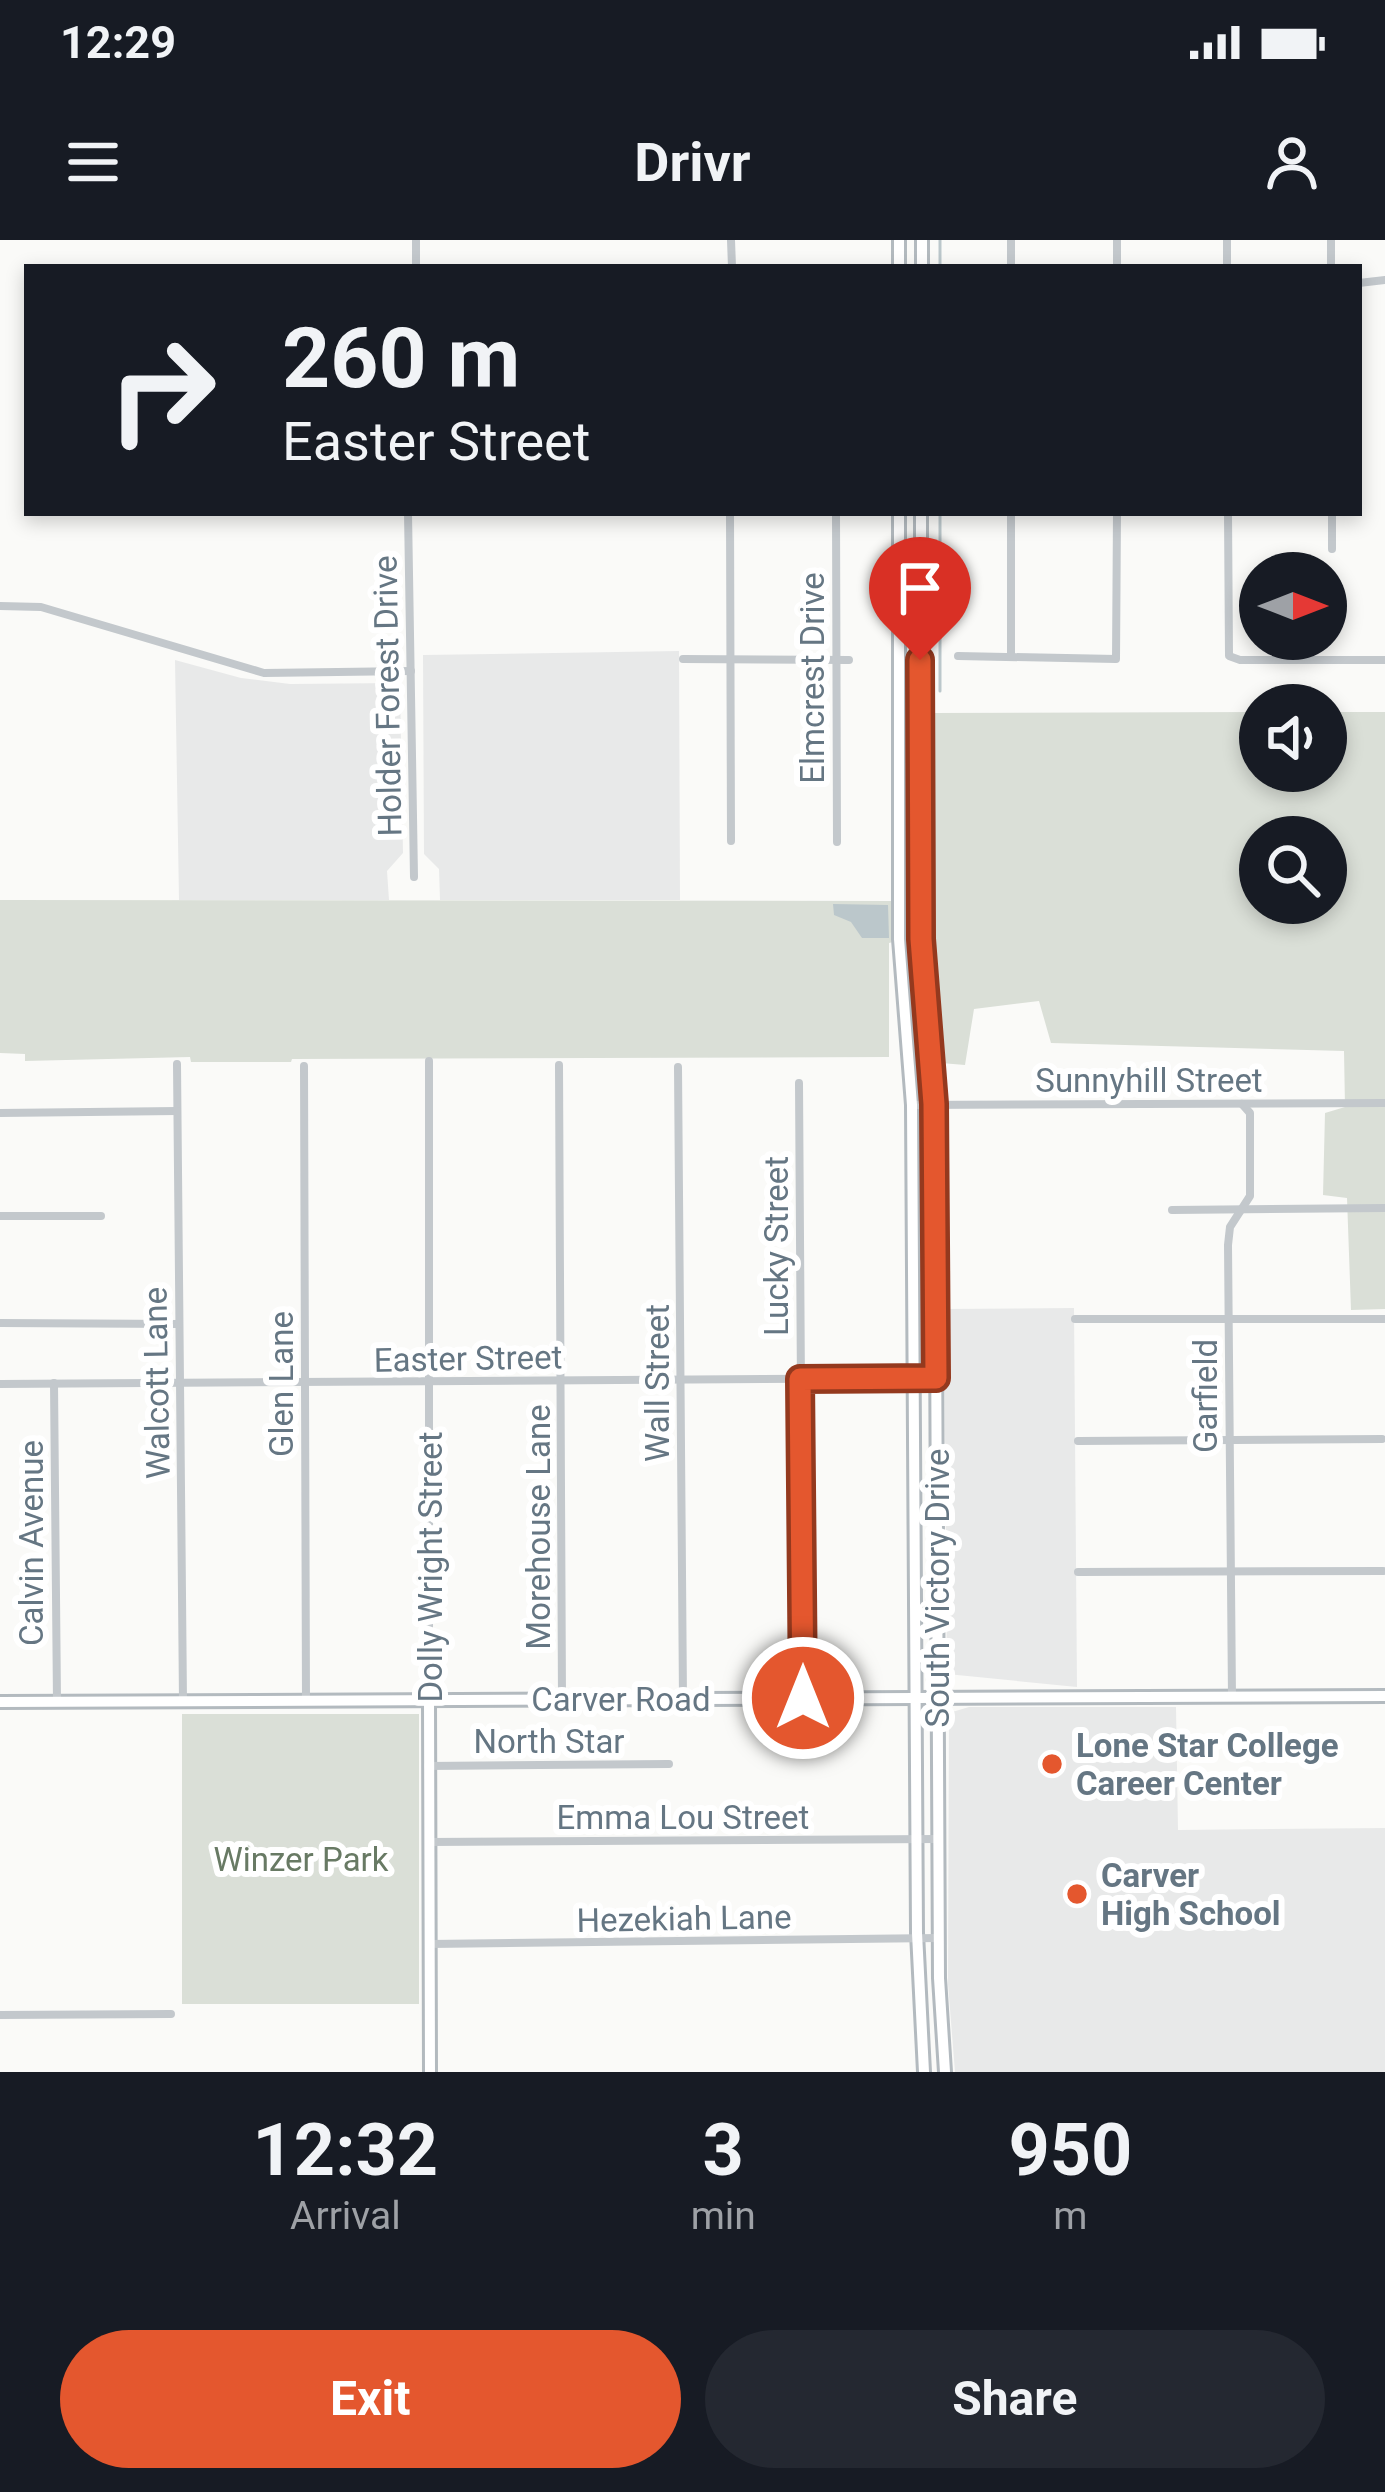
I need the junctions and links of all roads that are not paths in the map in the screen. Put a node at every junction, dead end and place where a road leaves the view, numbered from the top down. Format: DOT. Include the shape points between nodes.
graph roads {
  1 [pos="408,516"];
  2 [pos="730,516"];
  3 [pos="836,516"];
  4 [pos="899,516"];
  5 [pos="921,516"];
  6 [pos="1011,516"];
  7 [pos="1117,516"];
  8 [pos="1228,516"];
  9 [pos="1332,516"];
  10 [pos="1332,548"];
  11 [pos="0,606"];
  12 [pos="958,656"];
  13 [pos="1011,657"];
  14 [pos="683,658"];
  15 [pos="835,660"];
  16 [pos="849,660"];
  17 [pos="899,660"];
  18 [pos="920,660"];
  19 [pos="1385,660"];
  20 [pos="729,661"];
  21 [pos="411,671"];
  22 [pos="731,842"];
  23 [pos="836,842"];
  24 [pos="414,878"];
  25 [pos="899,884"];
  26 [pos="920,884"];
  27 [pos="429,1061"];
  28 [pos="177,1064"];
  29 [pos="559,1065"];
  30 [pos="304,1066"];
  31 [pos="678,1067"];
  32 [pos="799,1083"];
  33 [pos="1385,1103"];
  34 [pos="934,1104"];
  35 [pos="1242,1104"];
  36 [pos="912,1105"];
  37 [pos="177,1111"];
  38 [pos="0,1113"];
  39 [pos="1385,1208"];
  40 [pos="1242,1209"];
  41 [pos="1172,1210"];
  42 [pos="0,1216"];
  43 [pos="101,1216"];
  44 [pos="1075,1318"];
  45 [pos="1385,1318"];
  46 [pos="1229,1321"];
  47 [pos="0,1323"];
  48 [pos="179,1324"];
  49 [pos="912,1378"];
  50 [pos="936,1378"];
  51 [pos="681,1379"];
  52 [pos="800,1379"];
  53 [pos="561,1381"];
  54 [pos="180,1382"];
  55 [pos="430,1382"];
  56 [pos="54,1383"];
  57 [pos="305,1383"];
  58 [pos="0,1384"];
  59 [pos="1229,1438"];
  60 [pos="1382,1439"];
  61 [pos="1078,1442"];
  62 [pos="913,1534"];
  63 [pos="937,1534"];
  64 [pos="1383,1571"];
  65 [pos="1078,1572"];
  66 [pos="1229,1573"];
  67 [pos="1385,1696"];
  68 [pos="915,1697"];
  69 [pos="1232,1697"];
  70 [pos="803,1698"];
  71 [pos="682,1699"];
  72 [pos="938,1699"];
  73 [pos="429,1700"];
  74 [pos="562,1700"];
  75 [pos="306,1701"];
  76 [pos="0,1702"];
  77 [pos="57,1702"];
  78 [pos="183,1702"];
  79 [pos="669,1764"];
  80 [pos="428,1766"];
  81 [pos="916,1839"];
  82 [pos="938,1839"];
  83 [pos="428,1843"];
  84 [pos="939,1938"];
  85 [pos="917,1940"];
  86 [pos="429,1944"];
  87 [pos="171,2014"];
  88 [pos="0,2015"];
  89 [pos="430,2072"];
  90 [pos="924,2072"];
  91 [pos="945,2072"];
  1 -- 21 [label="street, Holder Forest Drive"];
  2 -- 20 [label="street"];
  3 -- 15 [label="street, Elmcrest Drive"];
  4 -- 17 [label="main road, South Victory Drive"];
  5 -- 18 [label="main road, South Victory Drive"];
  6 -- 13 [label="street"];
  7 -- 13 [label="street" via="1116,658"];
  8 -- 19 [label="street" via="1229,656"];
  9 -- 10 [label="street"];
  11 -- 21 [label="street" via="41,607 264,673"];
  12 -- 13 [label="street"];
  14 -- 20 [label="street"];
  15 -- 16 [label="street"];
  15 -- 20 [label="street"];
  15 -- 23 [label="street, Elmcrest Drive"];
  17 -- 18 [label="main road"];
  17 -- 25 [label="main road, South Victory Drive"];
  18 -- 26 [label="main road, South Victory Drive"];
  20 -- 22 [label="street"];
  21 -- 24 [label="street, Holder Forest Drive"];
  25 -- 26 [label="main road"];
  25 -- 36 [label="main road, South Victory Drive"];
  26 -- 34 [label="main road, South Victory Drive"];
  27 -- 55 [label="street, Dolly Wright Street"];
  28 -- 37 [label="street, Walcott Lane"];
  29 -- 53 [label="street, Morehouse Lane"];
  30 -- 57 [label="street, Glen Lane"];
  31 -- 51 [label="street, Wall Street"];
  32 -- 52 [label="street, Lucky Street"];
  33 -- 35 [label="street, Sunnyhill Street"];
  34 -- 35 [label="street, Sunnyhill Street"];
  34 -- 36 [label="street, Sunnyhill Street"];
  34 -- 50 [label="main road, South Victory Drive"];
  35 -- 40 [label="street, Garfield" via="1250,1113 1250,1196"];
  36 -- 49 [label="main road, South Victory Drive"];
  37 -- 38 [label="street"];
  37 -- 48 [label="street, Walcott Lane"];
  39 -- 40 [label="street"];
  40 -- 41 [label="street"];
  40 -- 46 [label="street, Garfield" via="1230,1227"];
  42 -- 43 [label="street"];
  44 -- 46 [label="street"];
  45 -- 46 [label="street"];
  46 -- 59 [label="street, Garfield"];
  47 -- 48 [label="street"];
  48 -- 54 [label="street, Walcott Lane"];
  49 -- 50 [label="street, Easter Street"];
  49 -- 52 [label="street, Easter Street"];
  49 -- 62 [label="main road, South Victory Drive"];
  50 -- 63 [label="main road, South Victory Drive"];
  51 -- 52 [label="street, Easter Street"];
  51 -- 53 [label="street, Easter Street"];
  51 -- 71 [label="street, Wall Street"];
  52 -- 70 [label="street, Lucky Street"];
  53 -- 55 [label="street, Easter Street"];
  53 -- 74 [label="street, Morehouse Lane"];
  54 -- 56 [label="street, Easter Street"];
  54 -- 57 [label="street, Easter Street"];
  54 -- 78 [label="street, Walcott Lane"];
  55 -- 57 [label="street, Easter Street"];
  55 -- 73 [label="street, Dolly Wright Street"];
  56 -- 58 [label="street, Easter Street"];
  56 -- 77 [label="street, Calvin Avenue"];
  57 -- 75 [label="street, Glen Lane"];
  59 -- 60 [label="street"];
  59 -- 61 [label="street"];
  59 -- 66 [label="street, Garfield"];
  62 -- 63 [label="main road"];
  62 -- 68 [label="main road, South Victory Drive"];
  63 -- 72 [label="main road, South Victory Drive"];
  64 -- 66 [label="street"];
  65 -- 66 [label="street"];
  66 -- 69 [label="street, Garfield"];
  67 -- 69 [label="main road, Carver Road"];
  68 -- 70 [label="main road, Carver Road"];
  68 -- 72 [label="main road, Carver Road"];
  68 -- 81 [label="main road, South Victory Drive"];
  69 -- 72 [label="main road, Carver Road"];
  70 -- 71 [label="main road, Carver Road"];
  71 -- 74 [label="main road, Carver Road"];
  72 -- 82 [label="main road, South Victory Drive"];
  73 -- 74 [label="main road, Carver Road"];
  73 -- 75 [label="main road, Carver Road"];
  73 -- 80 [label="main road, Dolly Wright Street"];
  75 -- 78 [label="main road, Carver Road"];
  76 -- 77 [label="main road, Carver Road"];
  77 -- 78 [label="main road, Carver Road"];
  79 -- 80 [label="street, North Star"];
  80 -- 83 [label="main road, Dolly Wright Street"];
  81 -- 82 [label="street, Emma Lou Street"];
  81 -- 83 [label="street, Emma Lou Street"];
  81 -- 85 [label="main road, South Victory Drive"];
  82 -- 84 [label="main road, South Victory Drive"];
  83 -- 86 [label="main road, Dolly Wright Street"];
  84 -- 85 [label="street, Hezekiah Lane"];
  84 -- 91 [label="main road, South Victory Drive"];
  85 -- 86 [label="street, Hezekiah Lane"];
  85 -- 90 [label="main road, South Victory Drive"];
  86 -- 89 [label="main road, Dolly Wright Street"];
  87 -- 88 [label="street"];
}
